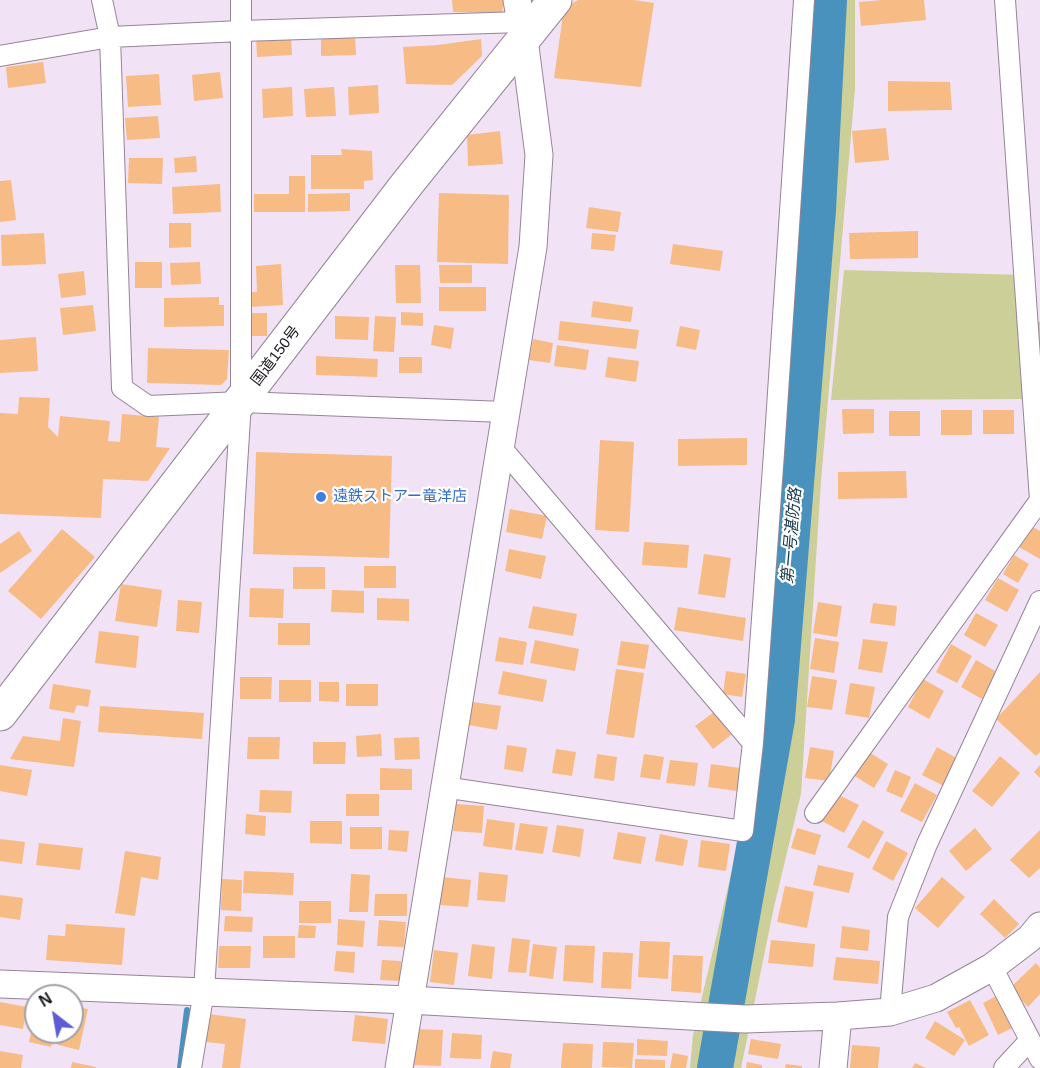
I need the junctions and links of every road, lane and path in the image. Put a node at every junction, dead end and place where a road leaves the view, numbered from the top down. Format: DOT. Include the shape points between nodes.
graph roads {
  1 [pos="102,0"];
  2 [pos="241,0"];
  3 [pos="555,0"];
  4 [pos="804,0"];
  5 [pos="1005,0"];
  6 [pos="521,21"];
  7 [pos="241,31"];
  8 [pos="110,37"];
  9 [pos="0,56"];
  10 [pos="241,402"];
  11 [pos="505,412"];
  12 [pos="499,445"];
  13 [pos="1040,500"];
  14 [pos="1040,601"];
  15 [pos="0,714"];
  16 [pos="753,743"];
  17 [pos="443,787"];
  18 [pos="816,813"];
  19 [pos="1040,926"];
  20 [pos="992,967"];
  21 [pos="0,984"];
  22 [pos="204,991"];
  23 [pos="409,1000"];
  24 [pos="890,1012"];
  25 [pos="838,1016"];
  26 [pos="1030,1040"];
  27 [pos="1040,1059"];
  28 [pos="191,1068"];
  29 [pos="399,1068"];
  30 [pos="833,1068"];
  31 [pos="1004,1068"];
  1 -- 8 [label="street"];
  2 -- 7 [label="street"];
  3 -- 6 [label="highway, 国道150号"];
  4 -- 16 [label="street"];
  5 -- 13 [label="street"];
  6 -- 7 [label="street"];
  6 -- 10 [label="highway, 国道150号" via="407,184"];
  6 -- 11 [label="street" via="539,155 533,247"];
  7 -- 8 [label="street"];
  7 -- 10 [label="street"];
  8 -- 9 [label="street"];
  8 -- 10 [label="street" via="122,388 148,406"];
  10 -- 11 [label="street"];
  10 -- 15 [label="highway, 国道150号"];
  10 -- 22 [label="street"];
  11 -- 12 [label="street"];
  12 -- 16 [label="street"];
  12 -- 17 [label="street"];
  13 -- 18 [label="street"];
  14 -- 24 [label="street" via="927,844 898,917"];
  16 -- 17 [label="street" via="743,831"];
  17 -- 23 [label="street"];
  19 -- 20 [label="street"];
  20 -- 24 [label="street" via="936,998"];
  20 -- 26 [label="street"];
  21 -- 22 [label="street"];
  22 -- 23 [label="street"];
  22 -- 28 [label="street"];
  23 -- 25 [label="street" via="745,1019"];
  23 -- 29 [label="street"];
  24 -- 25 [label="street"];
  25 -- 30 [label="street"];
  26 -- 27 [label="street"];
  26 -- 31 [label="street"];
}
